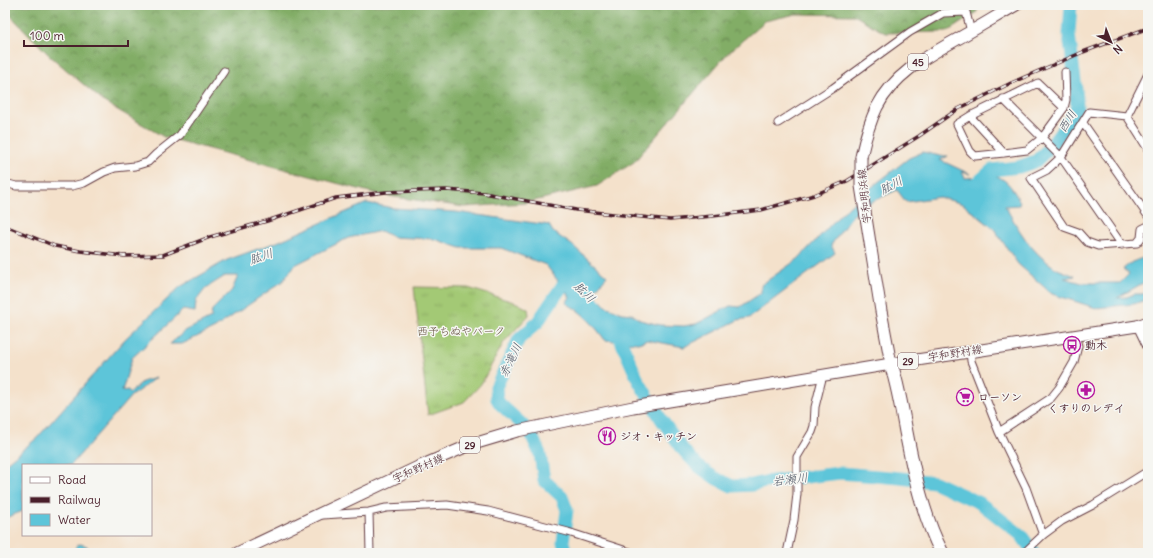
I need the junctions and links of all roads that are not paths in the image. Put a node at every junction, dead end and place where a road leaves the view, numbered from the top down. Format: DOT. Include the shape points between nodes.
graph roads {
  1 [pos="1016,5"];
  2 [pos="971,32"];
  3 [pos="224,71"];
  4 [pos="1065,72"];
  5 [pos="1148,77"];
  6 [pos="1003,99"];
  7 [pos="1064,108"];
  8 [pos="970,116"];
  9 [pos="1127,116"];
  10 [pos="778,122"];
  11 [pos="1083,123"];
  12 [pos="1045,141"];
  13 [pos="1148,149"];
  14 [pos="1004,154"];
  15 [pos="1061,157"];
  16 [pos="5,183"];
  17 [pos="1148,216"];
  18 [pos="1148,226"];
  19 [pos="1122,245"];
  20 [pos="1148,322"];
  21 [pos="1137,326"];
  22 [pos="1075,336"];
  23 [pos="1148,349"];
  24 [pos="970,351"];
  25 [pos="891,364"];
  26 [pos="823,375"];
  27 [pos="999,432"];
  28 [pos="1148,471"];
  29 [pos="369,512"];
  30 [pos="317,515"];
  31 [pos="926,523"];
  32 [pos="1041,538"];
  33 [pos="615,550"];
  34 [pos="237,553"];
  35 [pos="370,553"];
  36 [pos="633,553"];
  37 [pos="787,553"];
  38 [pos="936,553"];
  39 [pos="942,553"];
  40 [pos="1024,553"];
  1 -- 2 [label="main road, 宇和明浜線 / 45"];
  2 -- 10 [label="street" via="966,12 943,13 910,32 833,88"];
  2 -- 25 [label="main road, 宇和明浜線 / 45, bridge" via="923,58 893,85 870,123 861,157 861,186"];
  3 -- 16 [label="street" via="180,135 148,162 115,168 72,186 16,186"];
  4 -- 7 [label="street"];
  5 -- 9 [label="street"];
  6 -- 7 [label="street" via="1038,83"];
  6 -- 8 [label="street"];
  6 -- 12 [label="street"];
  7 -- 12 [label="street"];
  8 -- 14 [label="street"];
  8 -- 14 [label="street" via="957,124 970,151 976,156"];
  9 -- 11 [label="street" via="1089,112"];
  9 -- 13 [label="street"];
  11 -- 15 [label="street"];
  11 -- 17 [label="street"];
  12 -- 14 [label="street" via="1028,150"];
  12 -- 15 [label="street"];
  15 -- 19 [label="street"];
  15 -- 19 [label="street" via="1047,170 1031,178 1064,226 1078,232 1087,242 1098,246"];
  18 -- 19 [label="street" via="1142,229 1141,238 1137,243"];
  20 -- 21 [label="main road, 宇和野村線 / 29"];
  21 -- 22 [label="main road, 宇和野村線 / 29"];
  21 -- 23 [label="street"];
  22 -- 24 [label="main road, 宇和野村線 / 29"];
  22 -- 27 [label="street" via="1078,346 1074,362 1059,388 1051,398"];
  24 -- 25 [label="main road, 宇和野村線 / 29"];
  24 -- 27 [label="street" via="971,361"];
  25 -- 26 [label="main road, 宇和野村線 / 29"];
  25 -- 31 [label="highway" via="897,382 908,457"];
  26 -- 30 [label="main road, 宇和野村線 / 29" via="633,407 517,431 470,445"];
  26 -- 37 [label="street" via="815,407 814,426 798,456 797,494"];
  27 -- 32 [label="street" via="1026,488"];
  28 -- 32 [label="street" via="1062,521"];
  29 -- 30 [label="street"];
  29 -- 33 [label="street" via="386,508 447,505 488,511 559,529"];
  29 -- 35 [label="street"];
  30 -- 34 [label="main road, 宇和野村線 / 29"];
  31 -- 38 [label="highway"];
  31 -- 39 [label="highway"];
  32 -- 40 [label="street"];
  33 -- 36 [label="street"];
}
